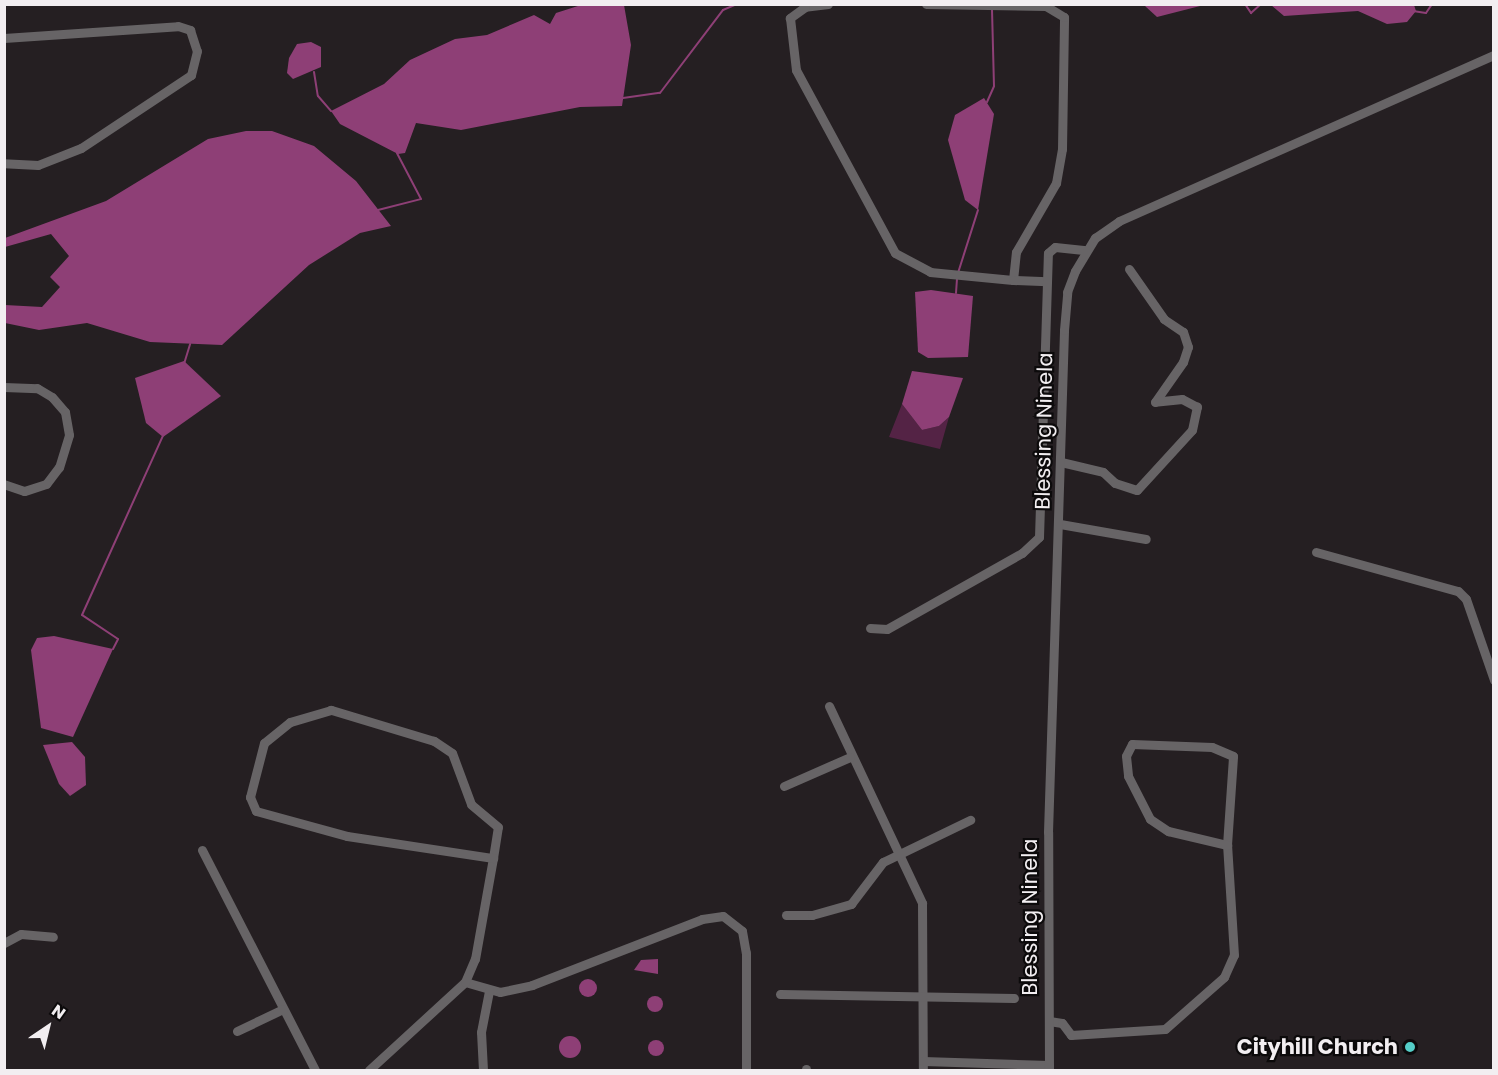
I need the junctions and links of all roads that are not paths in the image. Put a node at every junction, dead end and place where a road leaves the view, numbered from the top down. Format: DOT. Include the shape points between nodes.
graph roads {
  1 [pos="828,4"];
  2 [pos="926,4"];
  3 [pos="992,6"];
  4 [pos="4,38"];
  5 [pos="1494,55"];
  6 [pos="4,163"];
  7 [pos="1086,250"];
  8 [pos="1129,269"];
  9 [pos="1013,280"];
  10 [pos="1047,281"];
  11 [pos="4,387"];
  12 [pos="1061,462"];
  13 [pos="4,484"];
  14 [pos="1060,524"];
  15 [pos="1146,539"];
  16 [pos="1316,552"];
  17 [pos="870,628"];
  18 [pos="1494,680"];
  19 [pos="829,706"];
  20 [pos="850,757"];
  21 [pos="784,786"];
  22 [pos="970,820"];
  23 [pos="1227,845"];
  24 [pos="202,850"];
  25 [pos="901,855"];
  26 [pos="493,858"];
  27 [pos="786,915"];
  28 [pos="53,936"];
  29 [pos="4,943"];
  30 [pos="465,982"];
  31 [pos="489,991"];
  32 [pos="780,994"];
  33 [pos="925,994"];
  34 [pos="1014,998"];
  35 [pos="283,1009"];
  36 [pos="1049,1021"];
  37 [pos="237,1031"];
  38 [pos="923,1066"];
  39 [pos="1049,1068"];
  40 [pos="315,1071"];
  41 [pos="369,1071"];
  42 [pos="483,1071"];
  43 [pos="746,1071"];
  1 -- 9 [label="street" via="805,7 790,18 796,70 895,253 919,269"];
  2 -- 3 [label="street"];
  3 -- 9 [label="street" via="1055,8 1064,23 1062,148 1056,183 1016,252"];
  4 -- 6 [label="street" via="178,26 190,30 197,51 190,75 81,148 38,165"];
  5 -- 7 [label="street, Blessing Ninela" via="1119,221"];
  7 -- 10 [label="street" via="1051,249"];
  7 -- 12 [label="street, Blessing Ninela" via="1067,292"];
  8 -- 12 [label="street" via="1164,319 1183,332 1188,346 1183,362 1155,402 1182,399 1197,407 1192,430 1137,490 1115,483 1103,472"];
  9 -- 10 [label="street"];
  10 -- 17 [label="street" via="1039,537 1022,553 887,629"];
  11 -- 13 [label="street" via="37,388 52,397 65,412 69,435 59,467 46,484 24,491"];
  12 -- 14 [label="street, Blessing Ninela"];
  14 -- 15 [label="street"];
  14 -- 36 [label="street, Blessing Ninela" via="1048,832"];
  16 -- 18 [label="street" via="1458,591 1466,599"];
  19 -- 20 [label="street"];
  20 -- 21 [label="street"];
  20 -- 25 [label="street"];
  22 -- 25 [label="street"];
  23 -- 23 [label="street" via="1233,756 1212,747 1132,744 1126,756 1128,776 1150,819 1168,831"];
  23 -- 36 [label="street" via="1236,935 1224,977 1165,1029 1071,1035 1062,1023"];
  24 -- 35 [label="street"];
  25 -- 27 [label="street" via="883,862 851,904 812,915"];
  25 -- 33 [label="street" via="922,903"];
  26 -- 26 [label="street" via="498,827 471,804 459,767 443,744 342,711 306,715 274,731 253,772 250,805 264,815 347,836"];
  26 -- 30 [label="street" via="476,958"];
  28 -- 29 [label="street" via="21,934"];
  30 -- 31 [label="street"];
  30 -- 41 [label="street"];
  31 -- 42 [label="street" via="481,1032"];
  31 -- 43 [label="street" via="532,985 702,919 723,916 742,930 746,953"];
  32 -- 33 [label="street"];
  33 -- 34 [label="street"];
  33 -- 38 [label="street"];
  35 -- 37 [label="street"];
  35 -- 40 [label="street"];
  36 -- 39 [label="street, Blessing Ninela"];
  38 -- 39 [label="street"];
}
